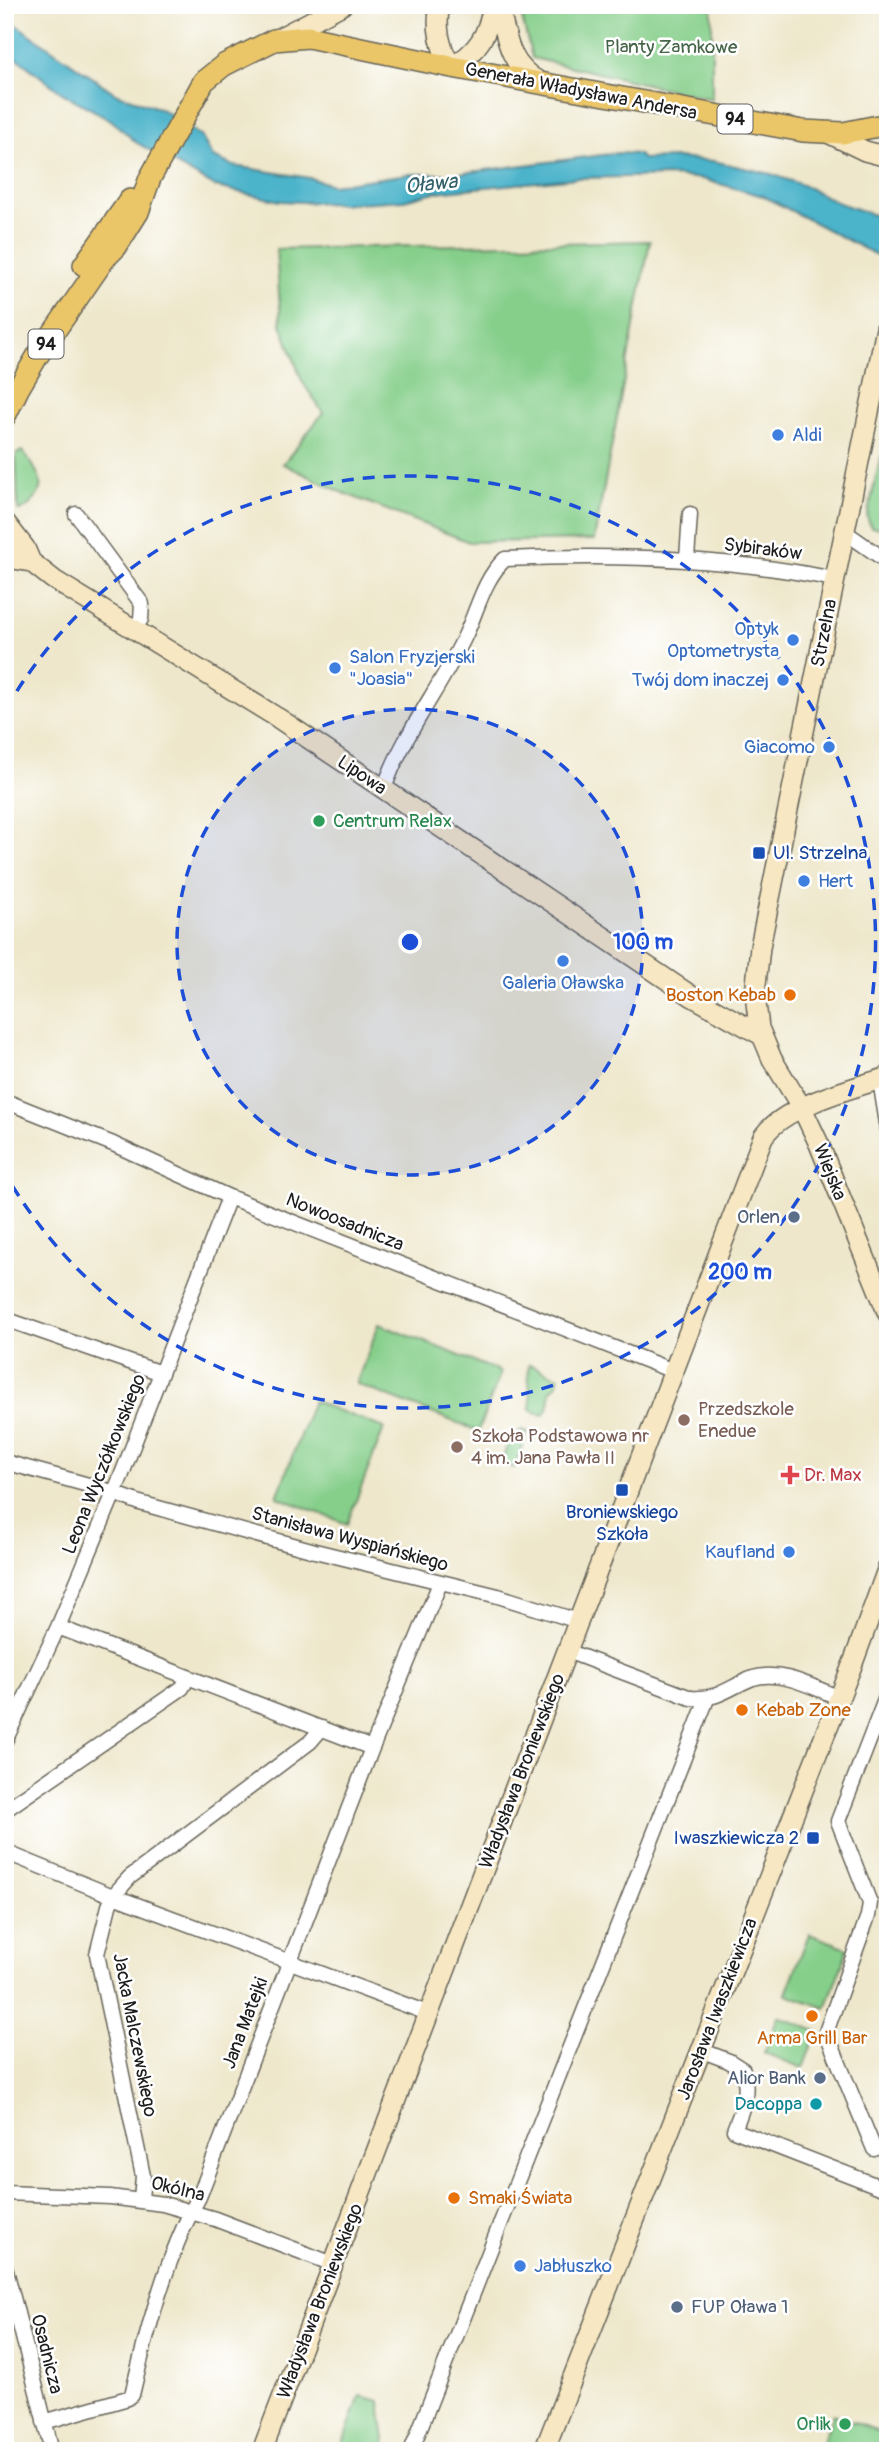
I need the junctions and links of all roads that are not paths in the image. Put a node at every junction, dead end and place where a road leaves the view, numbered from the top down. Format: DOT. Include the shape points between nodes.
graph roads {
  1 [pos="342,5"];
  2 [pos="440,5"];
  3 [pos="496,5"];
  4 [pos="274,40"];
  5 [pos="452,67"];
  6 [pos="544,84"];
  7 [pos="888,124"];
  8 [pos="828,133"];
  9 [pos="888,157"];
  10 [pos="150,178"];
  11 [pos="888,319"];
  12 [pos="5,384"];
  13 [pos="5,416"];
  14 [pos="76,514"];
  15 [pos="690,514"];
  16 [pos="5,522"];
  17 [pos="845,531"];
  18 [pos="5,549"];
  19 [pos="681,559"];
  20 [pos="32,562"];
  21 [pos="888,562"];
  22 [pos="834,579"];
  23 [pos="134,629"];
  24 [pos="384,789"];
  25 [pos="761,1035"];
  26 [pos="884,1078"];
  27 [pos="5,1101"];
  28 [pos="802,1108"];
  29 [pos="888,1130"];
  30 [pos="229,1197"];
  31 [pos="888,1314"];
  32 [pos="5,1319"];
  33 [pos="673,1371"];
  34 [pos="161,1373"];
  35 [pos="5,1462"];
  36 [pos="114,1493"];
  37 [pos="888,1567"];
  38 [pos="440,1583"];
  39 [pos="578,1621"];
  40 [pos="58,1626"];
  41 [pos="568,1651"];
  42 [pos="188,1678"];
  43 [pos="888,1692"];
  44 [pos="838,1698"];
  45 [pos="707,1699"];
  46 [pos="322,1728"];
  47 [pos="5,1741"];
  48 [pos="372,1748"];
  49 [pos="6,1809"];
  50 [pos="5,1852"];
  51 [pos="113,1896"];
  52 [pos="289,1961"];
  53 [pos="430,2014"];
  54 [pos="700,2050"];
  55 [pos="874,2149"];
  56 [pos="888,2190"];
  57 [pos="5,2193"];
  58 [pos="141,2200"];
  59 [pos="191,2211"];
  60 [pos="333,2264"];
  61 [pos="6,2271"];
  62 [pos="44,2422"];
  63 [pos="52,2451"];
  64 [pos="262,2451"];
  65 [pos="411,2451"];
  66 [pos="544,2451"];
  1 -- 4 [label="street"];
  2 -- 5 [label="street" via="439,32"];
  3 -- 5 [label="street" via="484,38"];
  3 -- 6 [label="street" via="515,59 527,75"];
  4 -- 5 [label="main road, Generała Władysława Andersa / 94" via="308,37"];
  4 -- 10 [label="main road, 94" via="224,65 204,81"];
  5 -- 6 [label="main road, Generała Władysława Andersa / 94"];
  6 -- 8 [label="main road, Generała Władysława Andersa / 94"];
  7 -- 8 [label="main road, Generała Władysława Andersa / 94"];
  8 -- 9 [label="street"];
  10 -- 12 [label="main road, 94" via="126,204"];
  10 -- 13 [label="main road, 94" via="138,212 38,355"];
  11 -- 17 [label="street, Strzelna"];
  14 -- 23 [label="street" via="142,604 141,619"];
  15 -- 19 [label="street"];
  16 -- 20 [label="street, Lipowa"];
  17 -- 21 [label="street"];
  17 -- 22 [label="street, Strzelna"];
  18 -- 20 [label="street, Lipowa" via="19,560"];
  19 -- 22 [label="street, Sybiraków"];
  19 -- 24 [label="street, Sybiraków" via="505,559 488,580 465,635"];
  20 -- 23 [label="street, Lipowa" via="88,603"];
  22 -- 25 [label="street, Strzelna" via="760,947 755,1012"];
  23 -- 24 [label="street, Lipowa"];
  24 -- 25 [label="street, Lipowa" via="693,998"];
  25 -- 28 [label="street, Wiejska"];
  26 -- 28 [label="street, Władysława Broniewskiego"];
  26 -- 29 [label="street"];
  27 -- 30 [label="street, Nowoosadnicza"];
  28 -- 31 [label="street, Wiejska"];
  28 -- 33 [label="street, Władysława Broniewskiego" via="779,1120 763,1137"];
  30 -- 33 [label="street, Nowoosadnicza"];
  30 -- 34 [label="street, Leona Wyczółkowskiego"];
  32 -- 34 [label="street"];
  33 -- 39 [label="street, Władysława Broniewskiego"];
  34 -- 36 [label="street, Leona Wyczółkowskiego"];
  35 -- 36 [label="street, Stanisława Wyspiańskiego"];
  36 -- 38 [label="street, Stanisława Wyspiańskiego"];
  36 -- 40 [label="street, Leona Wyczółkowskiego"];
  37 -- 44 [label="street, Jarosława Iwaszkiewicza"];
  38 -- 39 [label="street, Stanisława Wyspiańskiego"];
  38 -- 48 [label="street, Jana Matejki"];
  39 -- 41 [label="street, Władysława Broniewskiego"];
  40 -- 42 [label="street"];
  40 -- 47 [label="street, Leona Wyczółkowskiego"];
  41 -- 45 [label="street" via="675,1694"];
  41 -- 53 [label="street, Władysława Broniewskiego"];
  42 -- 46 [label="street"];
  42 -- 49 [label="street" via="182,1688"];
  43 -- 55 [label="street" via="838,1821 870,1903 826,2032"];
  44 -- 45 [label="street" via="768,1675"];
  44 -- 54 [label="street, Jarosława Iwaszkiewicza"];
  45 -- 65 [label="street"];
  46 -- 48 [label="street"];
  46 -- 51 [label="street, Jacka Malczewskiego" via="310,1742 130,1877"];
  48 -- 52 [label="street, Jana Matejki"];
  50 -- 51 [label="street"];
  51 -- 52 [label="street"];
  51 -- 58 [label="street, Jacka Malczewskiego" via="97,1954 143,2176"];
  52 -- 53 [label="street"];
  52 -- 59 [label="street, Jana Matejki"];
  53 -- 60 [label="street, Władysława Broniewskiego"];
  54 -- 56 [label="street" via="743,2070 746,2101 734,2130"];
  54 -- 66 [label="street, Jarosława Iwaszkiewicza"];
  57 -- 58 [label="street, Okólna"];
  58 -- 59 [label="street, Okólna"];
  59 -- 60 [label="street, Okólna"];
  59 -- 62 [label="street, Jana Matejki" via="141,2349 132,2395"];
  60 -- 64 [label="street, Władysława Broniewskiego"];
  61 -- 62 [label="street, Osadnicza"];
  62 -- 63 [label="street, Osadnicza"];
}
